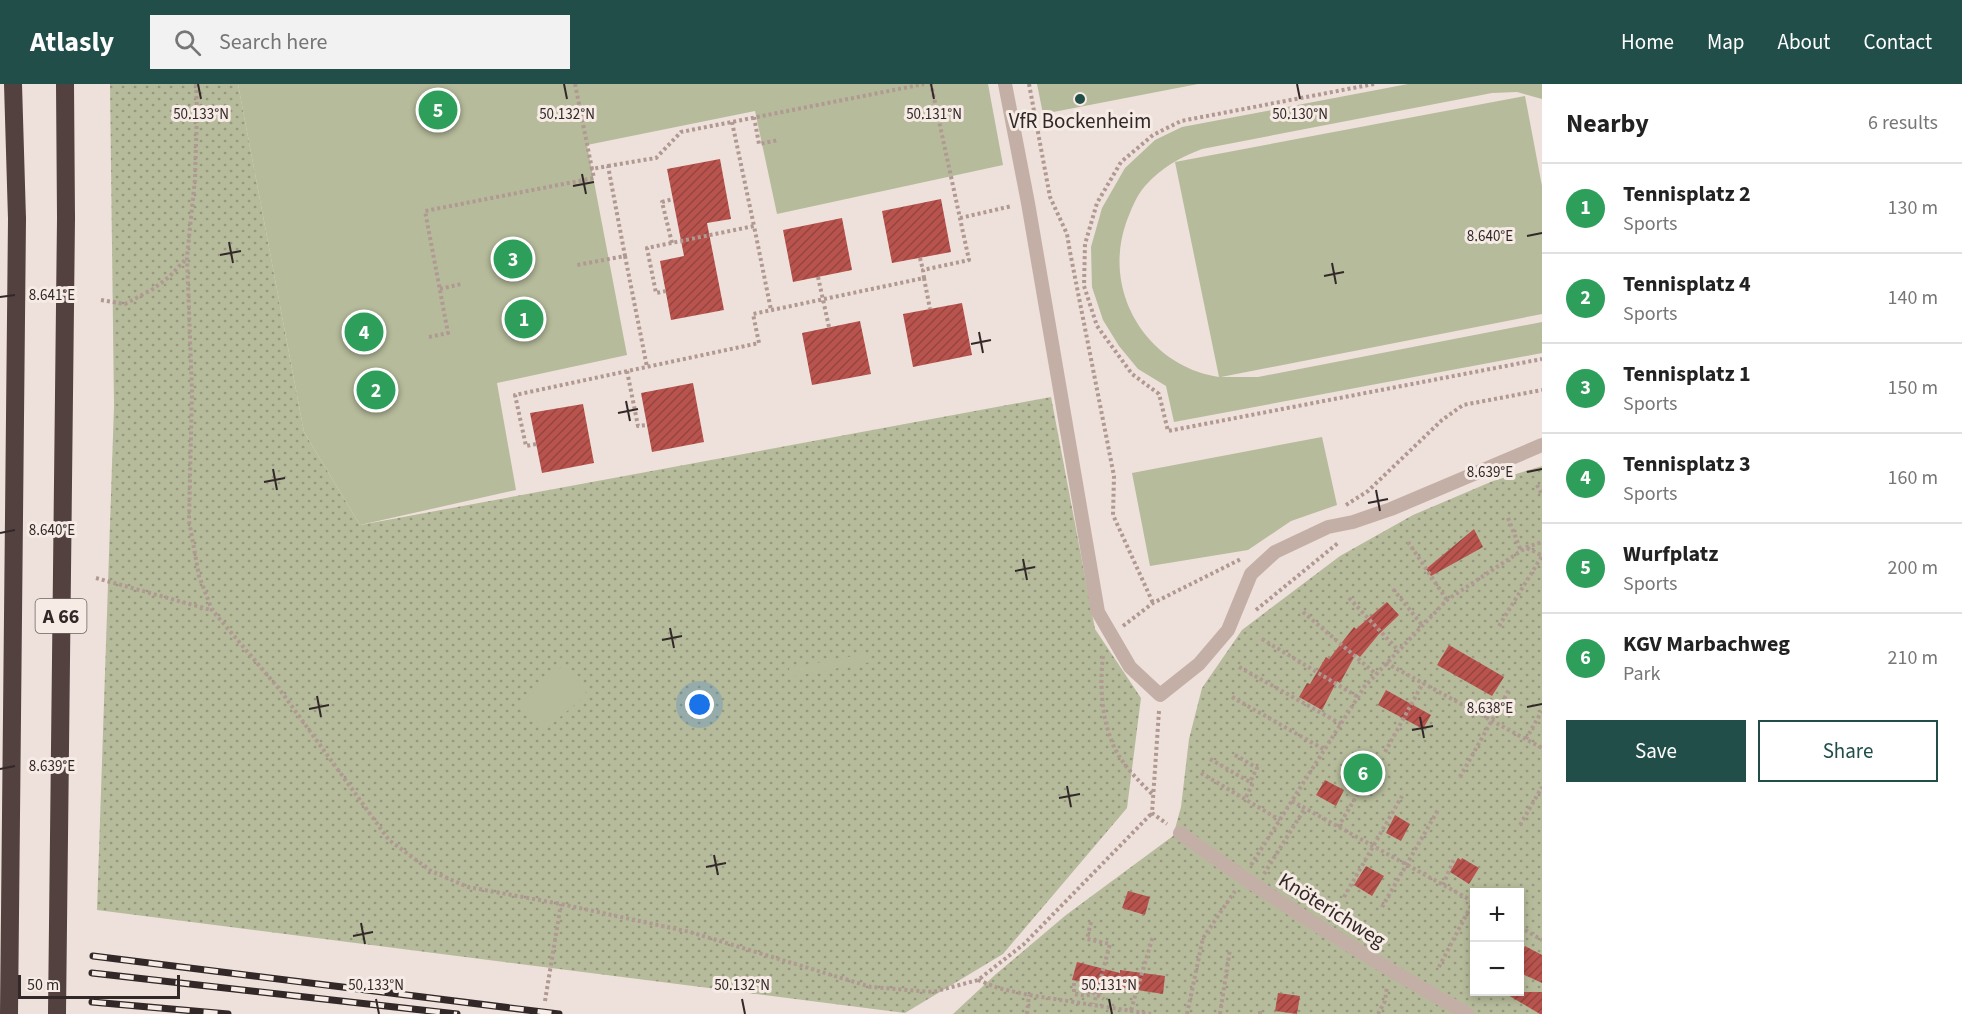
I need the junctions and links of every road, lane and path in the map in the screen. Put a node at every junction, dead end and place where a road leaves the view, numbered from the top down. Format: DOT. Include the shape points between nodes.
graph roads {
  1 [pos="13,84"];
  2 [pos="64,84"];
  3 [pos="196,84"];
  4 [pos="575,84"];
  5 [pos="924,84"];
  6 [pos="932,84"];
  7 [pos="1005,84"];
  8 [pos="1029,84"];
  9 [pos="1374,84"];
  10 [pos="754,117"];
  11 [pos="732,122"];
  12 [pos="778,140"];
  13 [pos="608,166"];
  14 [pos="592,169"];
  15 [pos="673,199"];
  16 [pos="1028,202"];
  17 [pos="960,218"];
  18 [pos="754,226"];
  19 [pos="672,243"];
  20 [pos="625,256"];
  21 [pos="188,257"];
  22 [pos="920,258"];
  23 [pos="577,265"];
  24 [pos="922,270"];
  25 [pos="818,277"];
  26 [pos="924,278"];
  27 [pos="461,284"];
  28 [pos="440,289"];
  29 [pos="666,291"];
  30 [pos="823,299"];
  31 [pos="101,300"];
  32 [pos="930,309"];
  33 [pos="771,310"];
  34 [pos="829,327"];
  35 [pos="429,337"];
  36 [pos="1542,359"];
  37 [pos="647,367"];
  38 [pos="627,371"];
  39 [pos="1542,390"];
  40 [pos="647,424"];
  41 [pos="536,444"];
  42 [pos="1542,445"];
  43 [pos="1537,485"];
  44 [pos="1542,495"];
  45 [pos="1344,507"];
  46 [pos="1508,518"];
  47 [pos="1353,522"];
  48 [pos="1408,542"];
  49 [pos="1542,542"];
  50 [pos="1527,548"];
  51 [pos="1521,551"];
  52 [pos="1542,556"];
  53 [pos="1245,557"];
  54 [pos="96,578"];
  55 [pos="1393,589"];
  56 [pos="1349,598"];
  57 [pos="1446,600"];
  58 [pos="1153,603"];
  59 [pos="212,610"];
  60 [pos="1254,612"];
  61 [pos="1303,612"];
  62 [pos="1422,625"];
  63 [pos="1499,626"];
  64 [pos="1110,635"];
  65 [pos="1262,639"];
  66 [pos="1398,650"];
  67 [pos="1386,663"];
  68 [pos="1239,667"];
  69 [pos="1376,674"];
  70 [pos="1423,683"];
  71 [pos="1509,690"];
  72 [pos="1160,695"];
  73 [pos="1232,697"];
  74 [pos="1358,697"];
  75 [pos="1542,711"];
  76 [pos="1491,720"];
  77 [pos="1341,724"];
  78 [pos="1526,739"];
  79 [pos="1542,748"];
  80 [pos="1325,750"];
  81 [pos="1384,752"];
  82 [pos="1235,755"];
  83 [pos="1210,759"];
  84 [pos="1371,772"];
  85 [pos="1201,773"];
  86 [pos="1460,777"];
  87 [pos="1250,782"];
  88 [pos="1542,787"];
  89 [pos="1153,795"];
  90 [pos="1402,796"];
  91 [pos="1245,799"];
  92 [pos="1292,801"];
  93 [pos="1305,808"];
  94 [pos="1438,810"];
  95 [pos="1152,813"];
  96 [pos="1280,820"];
  97 [pos="1520,825"];
  98 [pos="1338,827"];
  99 [pos="1180,833"];
  100 [pos="1374,847"];
  101 [pos="1454,859"];
  102 [pos="1407,865"];
  103 [pos="1264,874"];
  104 [pos="1242,879"];
  105 [pos="1443,885"];
  106 [pos="1344,897"];
  107 [pos="1470,900"];
  108 [pos="561,904"];
  109 [pos="1382,907"];
  110 [pos="1470,909"];
  111 [pos="1091,922"];
  112 [pos="1524,929"];
  113 [pos="1153,936"];
  114 [pos="1542,940"];
  115 [pos="1230,949"];
  116 [pos="1439,967"];
  117 [pos="978,980"];
  118 [pos="1377,981"];
  119 [pos="1074,982"];
  120 [pos="1089,987"];
  121 [pos="1095,994"];
  122 [pos="1029,995"];
  123 [pos="1104,999"];
  124 [pos="544,1000"];
  125 [pos="1094,1004"];
  126 [pos="1105,1006"];
  127 [pos="1131,1010"];
  128 [pos="9,1014"];
  129 [pos="57,1014"];
  130 [pos="1027,1014"];
  131 [pos="1104,1014"];
  132 [pos="1145,1014"];
  133 [pos="1151,1014"];
  134 [pos="1187,1014"];
  135 [pos="1220,1014"];
  136 [pos="1378,1014"];
  137 [pos="1468,1014"];
  1 -- 128 [label="highway, A 66, bridge" via="17,219"];
  2 -- 129 [label="highway, A 66, bridge" via="66,218"];
  3 -- 21 [label="path" via="195,179"];
  4 -- 14 [label="path"];
  5 -- 10 [label="path"];
  6 -- 17 [label="path"];
  7 -- 16 [label="lane"];
  8 -- 58 [label="path" via="1050,197 1067,234 1114,476 1113,515"];
  9 -- 36 [label="path" via="1181,121 1153,135 1121,162 1097,202 1085,244 1084,286 1097,326 1132,374 1160,394 1167,431"];
  10 -- 11 [label="path"];
  10 -- 12 [label="path" via="759,144"];
  11 -- 13 [label="path" via="681,132 656,158"];
  11 -- 18 [label="path"];
  13 -- 14 [label="path"];
  13 -- 20 [label="path"];
  14 -- 28 [label="path" via="594,178 425,211"];
  15 -- 19 [label="path" via="662,202"];
  16 -- 17 [label="path"];
  16 -- 64 [label="lane" via="1098,612"];
  17 -- 24 [label="path" via="969,260"];
  18 -- 19 [label="path"];
  18 -- 33 [label="path"];
  19 -- 29 [label="path" via="647,248 656,293"];
  20 -- 23 [label="path"];
  20 -- 37 [label="path"];
  21 -- 31 [label="path" via="153,290 125,304"];
  21 -- 59 [label="path" via="192,392 189,521 199,576"];
  22 -- 24 [label="path"];
  24 -- 26 [label="path"];
  25 -- 30 [label="path"];
  26 -- 30 [label="path"];
  26 -- 32 [label="path"];
  27 -- 28 [label="path"];
  28 -- 35 [label="path" via="448,333"];
  30 -- 33 [label="path"];
  30 -- 34 [label="path"];
  33 -- 37 [label="path" via="753,314 759,343"];
  37 -- 38 [label="path"];
  38 -- 40 [label="path" via="638,426"];
  38 -- 41 [label="path" via="515,395 526,446"];
  39 -- 45 [label="path" via="1463,405 1368,491"];
  42 -- 47 [label="lane"];
  43 -- 44 [label="path"];
  46 -- 51 [label="path"];
  47 -- 60 [label="path" via="1341,541"];
  47 -- 72 [label="lane" via="1328,527 1275,552 1251,574 1228,630 1199,664"];
  48 -- 57 [label="path"];
  49 -- 50 [label="path"];
  50 -- 51 [label="path"];
  50 -- 52 [label="path"];
  51 -- 57 [label="path"];
  52 -- 63 [label="path"];
  53 -- 58 [label="path"];
  54 -- 59 [label="path"];
  55 -- 62 [label="path"];
  56 -- 66 [label="path"];
  57 -- 62 [label="path"];
  58 -- 64 [label="path"];
  59 -- 108 [label="path" via="280,690 389,840 431,871 468,887"];
  61 -- 69 [label="path"];
  62 -- 66 [label="path"];
  64 -- 72 [label="lane" via="1130,667"];
  64 -- 89 [label="path" via="1101,672 1111,740 1123,762"];
  65 -- 74 [label="path"];
  66 -- 67 [label="path"];
  67 -- 69 [label="path"];
  67 -- 70 [label="path"];
  68 -- 77 [label="path"];
  69 -- 74 [label="path"];
  70 -- 76 [label="path"];
  70 -- 81 [label="path"];
  71 -- 76 [label="path"];
  72 -- 89 [label="path"];
  73 -- 80 [label="path"];
  74 -- 77 [label="path"];
  75 -- 78 [label="path"];
  76 -- 78 [label="path"];
  76 -- 86 [label="path"];
  77 -- 80 [label="path"];
  78 -- 79 [label="path"];
  80 -- 92 [label="path"];
  82 -- 87 [label="path" via="1257,768"];
  83 -- 87 [label="path"];
  84 -- 98 [label="path"];
  85 -- 91 [label="path"];
  87 -- 91 [label="path"];
  88 -- 97 [label="path"];
  89 -- 95 [label="path"];
  90 -- 100 [label="path"];
  91 -- 96 [label="path"];
  92 -- 93 [label="path"];
  92 -- 96 [label="path"];
  93 -- 98 [label="path"];
  93 -- 103 [label="path"];
  94 -- 102 [label="path"];
  95 -- 99 [label="path"];
  95 -- 117 [label="path" via="1023,944"];
  96 -- 104 [label="path"];
  98 -- 100 [label="path"];
  99 -- 104 [label="lane, Knöterichweg"];
  100 -- 102 [label="path"];
  100 -- 106 [label="path"];
  101 -- 105 [label="path"];
  102 -- 105 [label="path"];
  102 -- 109 [label="path"];
  104 -- 134 [label="path" via="1203,938"];
  104 -- 137 [label="lane, Knöterichweg" via="1383,967"];
  105 -- 107 [label="path"];
  108 -- 117 [label="path" via="690,932 871,987 933,992"];
  108 -- 124 [label="path"];
  110 -- 116 [label="path"];
  111 -- 121 [label="path" via="1087,939 1110,944"];
  112 -- 114 [label="path"];
  113 -- 127 [label="path"];
  115 -- 135 [label="path"];
  117 -- 122 [label="path"];
  118 -- 136 [label="path" via="1387,986"];
  119 -- 121 [label="path" via="1074,994"];
  120 -- 121 [label="path"];
  121 -- 123 [label="path"];
  121 -- 125 [label="path"];
  122 -- 125 [label="path"];
  122 -- 130 [label="path"];
  125 -- 126 [label="path"];
  126 -- 127 [label="path"];
  126 -- 131 [label="path"];
  127 -- 132 [label="path"];
  132 -- 133 [label="path"];
}
